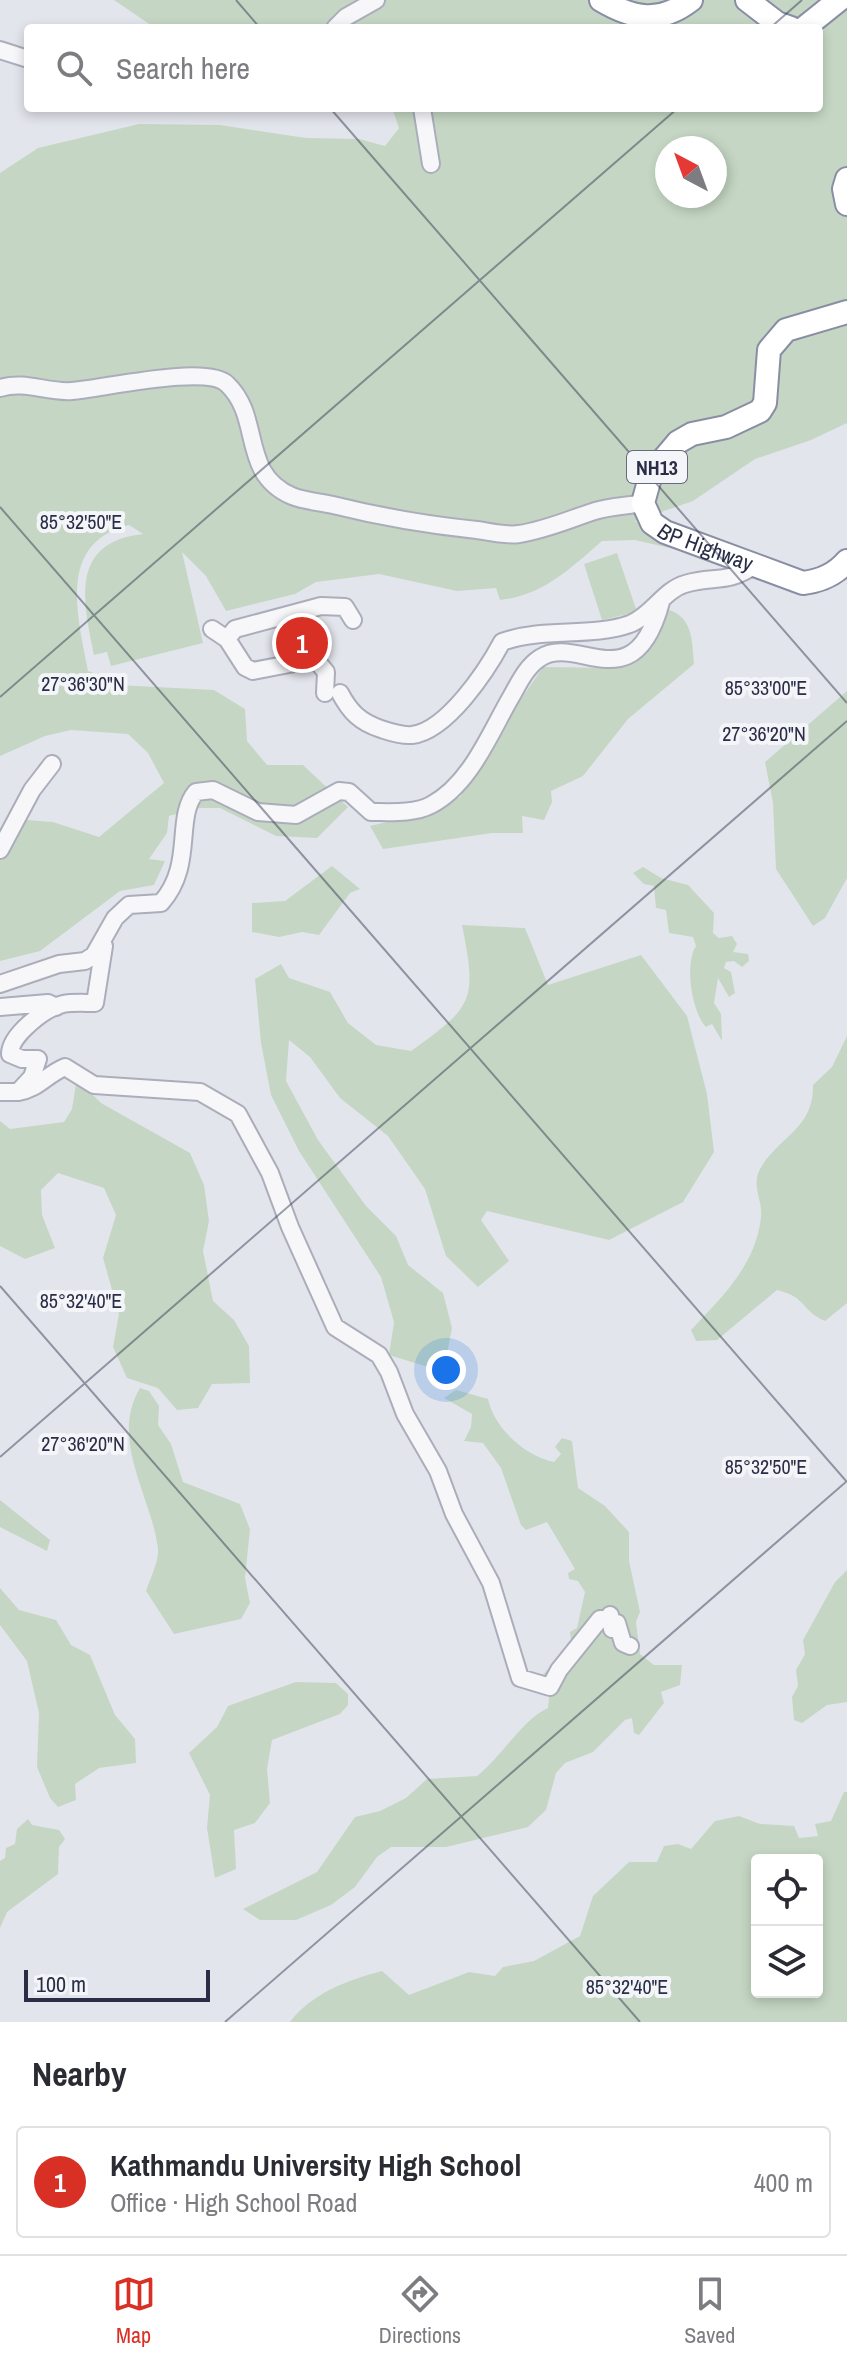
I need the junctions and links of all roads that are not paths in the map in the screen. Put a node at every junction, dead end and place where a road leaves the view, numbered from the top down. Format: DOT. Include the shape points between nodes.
graph roads {
  1 [pos="376,0"];
  2 [pos="601,0"];
  3 [pos="691,0"];
  4 [pos="747,0"];
  5 [pos="839,0"];
  6 [pos="339,24"];
  7 [pos="780,24"];
  8 [pos="809,24"];
  9 [pos="0,50"];
  10 [pos="24,58"];
  11 [pos="423,112"];
  12 [pos="431,164"];
  13 [pos="847,179"];
  14 [pos="847,204"];
  15 [pos="847,312"];
  16 [pos="0,388"];
  17 [pos="643,503"];
  18 [pos="847,561"];
  19 [pos="755,565"];
  20 [pos="661,602"];
  21 [pos="353,620"];
  22 [pos="212,629"];
  23 [pos="227,639"];
  24 [pos="52,764"];
  25 [pos="0,850"];
  26 [pos="110,926"];
  27 [pos="0,984"];
  28 [pos="0,1007"];
  29 [pos="56,1007"];
  30 [pos="0,1092"];
  31 [pos="18,1092"];
  32 [pos="630,1646"];
  1 -- 6 [label="street"];
  2 -- 3 [label="highway" via="651,18 672,13"];
  4 -- 7 [label="highway"];
  5 -- 8 [label="highway"];
  9 -- 10 [label="street"];
  11 -- 12 [label="street"];
  13 -- 14 [label="highway"];
  15 -- 17 [label="highway, BP Highway / NH13" via="786,330 769,350 760,411 678,442 651,474"];
  16 -- 17 [label="street" via="37,385 74,391 175,378 223,381 238,399 259,468 273,485 292,496 407,523 516,534"];
  17 -- 19 [label="highway, BP Highway / NH13" via="652,523 665,532"];
  18 -- 19 [label="highway, BP Highway / NH13" via="818,581 803,583"];
  19 -- 20 [label="street" via="736,578 683,584"];
  20 -- 23 [label="street" via="634,623 615,628 532,634 502,642 485,674 461,699 431,727 412,735 367,724 349,711 315,659 253,671"];
  20 -- 26 [label="street" via="656,619 629,655 609,661 542,656 526,671 469,770 430,806 371,812 349,792 339,791 296,815 258,812 213,790 196,792 187,809 183,861 168,895 153,906 129,905"];
  21 -- 23 [label="street" via="345,607 321,606 235,629"];
  22 -- 23 [label="street"];
  24 -- 25 [label="street"];
  26 -- 27 [label="street" via="85,961"];
  26 -- 29 [label="street" via="95,1003"];
  28 -- 29 [label="street"];
  29 -- 31 [label="street" via="23,1031 10,1048 14,1058 38,1059"];
  30 -- 31 [label="street"];
  31 -- 32 [label="street" via="34,1090 65,1067 94,1085 200,1092 238,1114 270,1173 335,1327 379,1355 389,1372 491,1583 520,1678 550,1687 600,1619 610,1615 612,1629 617,1623 623,1643"];
}
